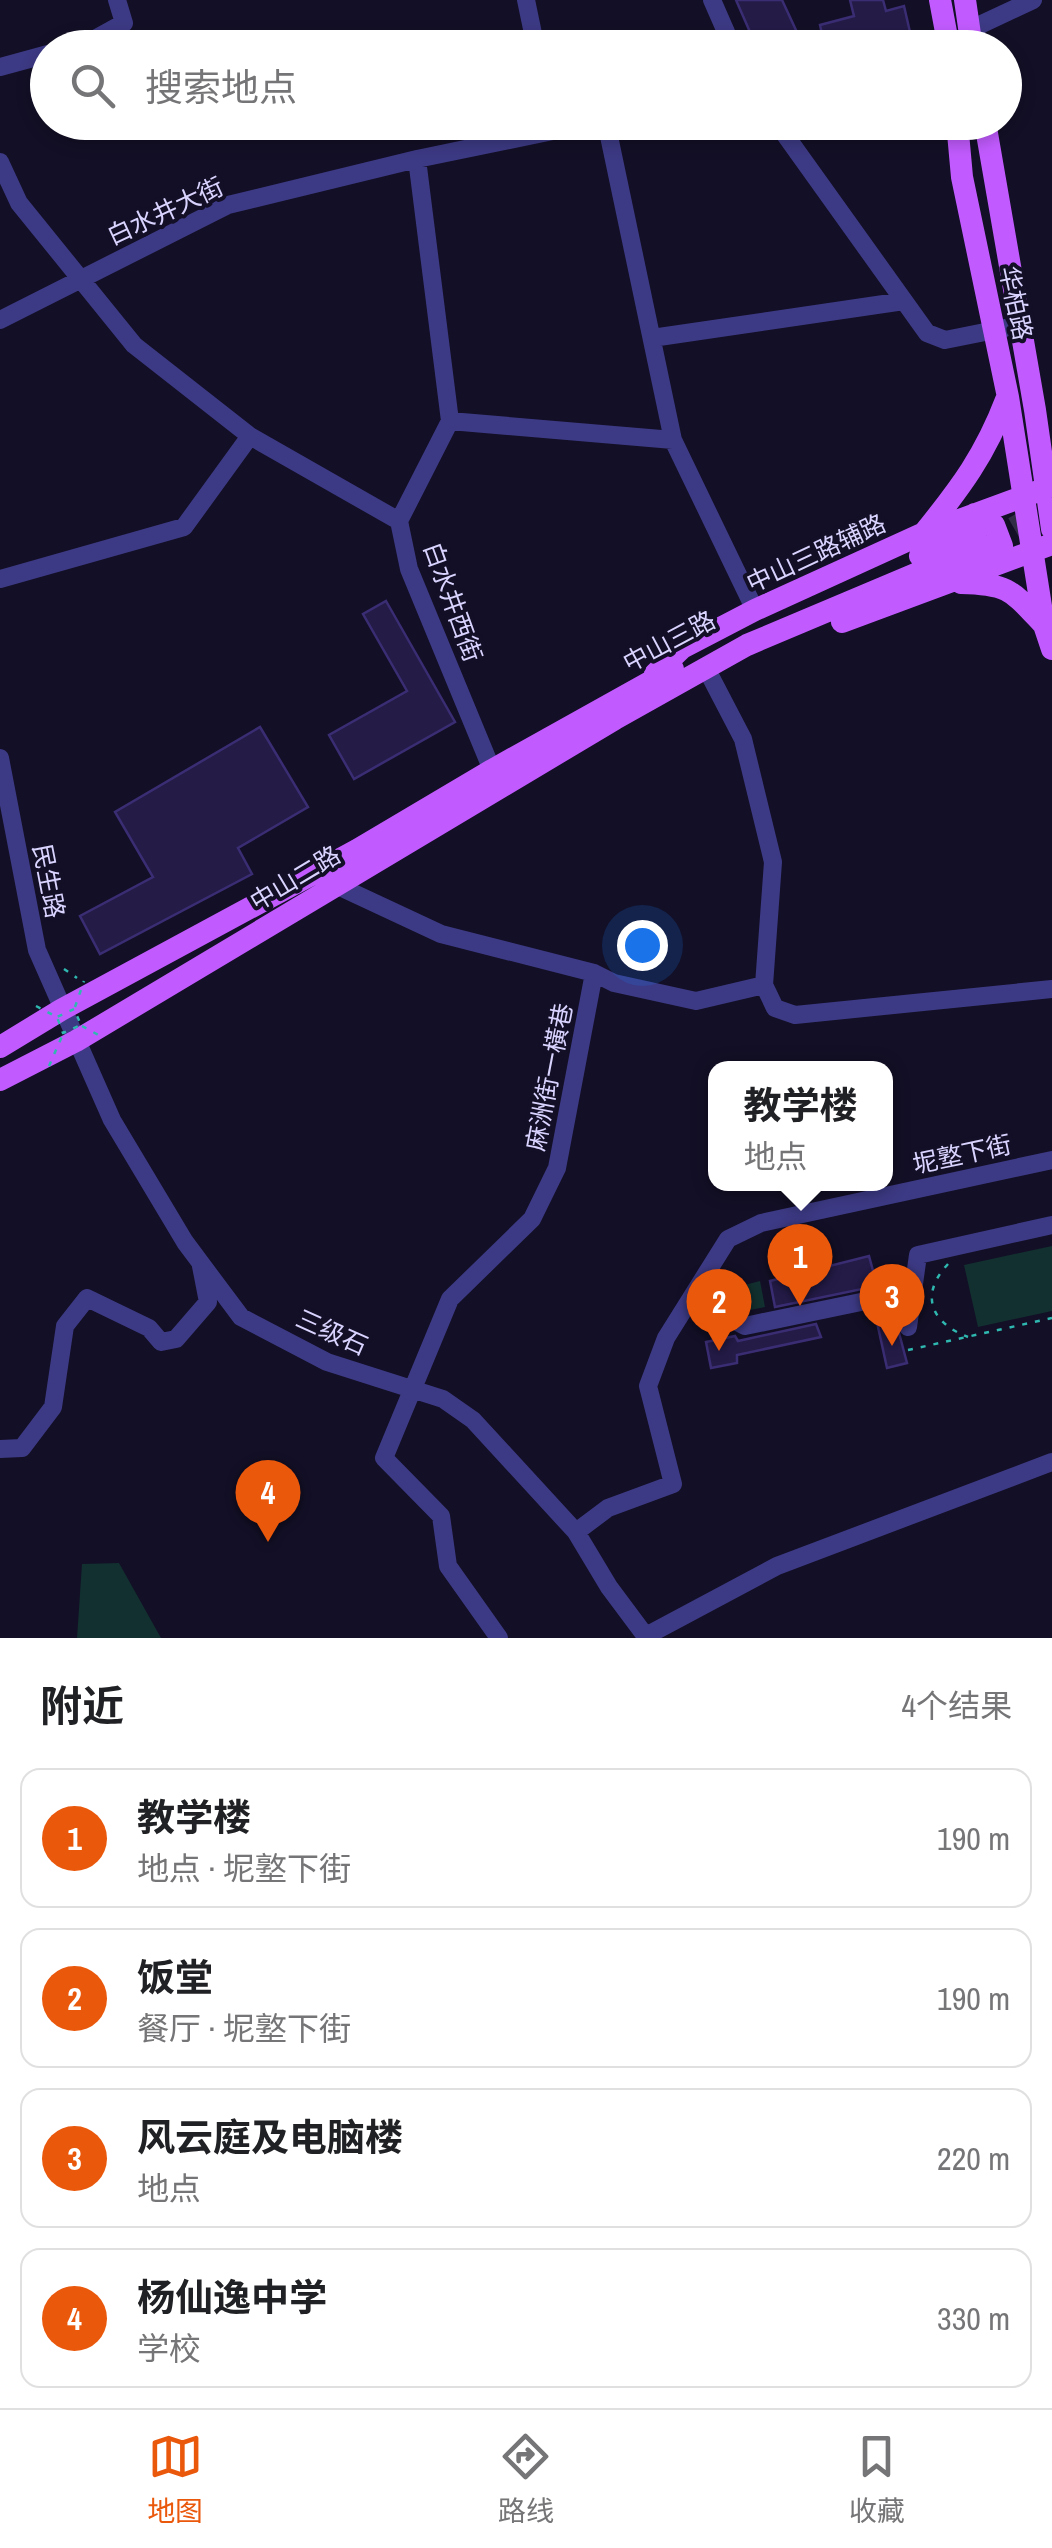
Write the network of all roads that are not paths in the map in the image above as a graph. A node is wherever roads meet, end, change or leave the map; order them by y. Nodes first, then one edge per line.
1 (117, 0) edge
2 (526, 0) edge
3 (712, 0) edge
4 (940, 0) edge
5 (965, 0) edge
6 (1032, 0) edge
7 (111, 30) edge
8 (532, 30) edge
9 (725, 30) edge
10 (954, 30) edge
11 (961, 30) edge
12 (979, 30) edge
13 (30, 59) edge
14 (0, 67) edge
15 (495, 140) edge
16 (610, 140) edge
17 (789, 140) edge
18 (958, 140) edge
19 (988, 140) edge
20 (417, 159) junction
21 (0, 162) edge
22 (80, 280) junction
23 (904, 301) junction
24 (0, 320) edge
25 (1020, 325) junction
26 (994, 331) junction
27 (652, 338) junction
28 (1008, 396) junction
29 (1035, 410) junction
30 (450, 421) junction
31 (250, 436) junction
32 (1052, 439) edge
33 (673, 440) junction
34 (1049, 487) edge
35 (1024, 496) junction
36 (399, 522) junction
37 (1052, 529) edge
38 (978, 530) junction
39 (924, 533) junction
40 (1043, 548) edge
41 (980, 570) junction
42 (0, 579) edge
43 (942, 583) junction
44 (756, 610) junction
45 (1044, 625) junction
46 (747, 645) junction
47 (1052, 649) edge
48 (706, 668) junction
49 (646, 683) junction
50 (612, 711) junction
51 (0, 758) edge
52 (492, 770) junction
53 (336, 885) junction
54 (594, 973) junction
55 (764, 985) junction
56 (1052, 988) edge
57 (69, 1022) junction
58 (0, 1047) edge
59 (0, 1080) edge
60 (1052, 1160) edge
61 (1052, 1225) edge
62 (201, 1263) junction
63 (913, 1292) junction
64 (692, 1298) junction
65 (908, 1327) dead end
66 (413, 1389) junction
67 (0, 1449) edge
68 (1052, 1462) edge
69 (576, 1532) junction
70 (646, 1637) edge
71 (499, 1638) edge

1 - 7 street
2 - 8 street
3 - 9 street
4 - 10 main road
5 - 11 main road
6 - 12 street
13 - 14 street
15 - 20 street, 白水井大街
16 - 27 street
17 - 23 street
18 - 26 main road, 华柏路
19 - 25 main road, 华柏路
20 - 22 street, 白水井大街
20 - 30 street
21 - 22 street
22 - 24 street, 白水井大街
22 - 31 street
23 - 26 street
23 - 27 street
25 - 26 street
25 - 29 main road, 华柏路
26 - 28 main road, 华柏路
27 - 33 street
28 - 35 main road, 华柏路
28 - 39 main road
29 - 32 main road
29 - 34 main road, 华柏路
30 - 33 street
30 - 36 street, 白水井西街
31 - 36 street
31 - 42 street
33 - 44 street
34 - 35 main road, 中山三路辅路
34 - 37 main road, 华柏路
35 - 38 main road, 中山三路辅路
35 - 40 main road, 华柏路
36 - 52 street, 白水井西街
38 - 39 main road, 中山三路辅路
38 - 41 main road
38 - 46 main road, 中山三路
38 - 49 main road, 中山三路
39 - 44 main road, 中山三路辅路
40 - 41 main road
40 - 45 main road, 华柏路
41 - 43 main road
43 - 45 main road
43 - 46 main road
44 - 49 main road, 中山三路辅路
45 - 47 main road, 华柏路
46 - 48 main road, 中山三路
48 - 50 main road, 中山三路
48 - 55 street
49 - 50 main road, 中山三路
50 - 52 main road, 中山二路
50 - 53 main road, 中山二路
51 - 57 street, 民生路
52 - 57 main road, 中山二路
53 - 54 street
53 - 57 main road, 中山二路
54 - 55 street
54 - 66 street, 麻洲街一橫巷
55 - 56 street
57 - 58 main road, 中山二路
57 - 59 main road, 中山二路
57 - 62 street, 三级石
60 - 64 street, 坭墪下街
61 - 63 street
62 - 66 street, 三级石
62 - 67 street
63 - 64 street
63 - 65 street
64 - 69 street, 坭墪下街
66 - 69 street, 三级石
66 - 71 street, 麻洲街一橫巷
68 - 70 street
69 - 70 street, 三级石

